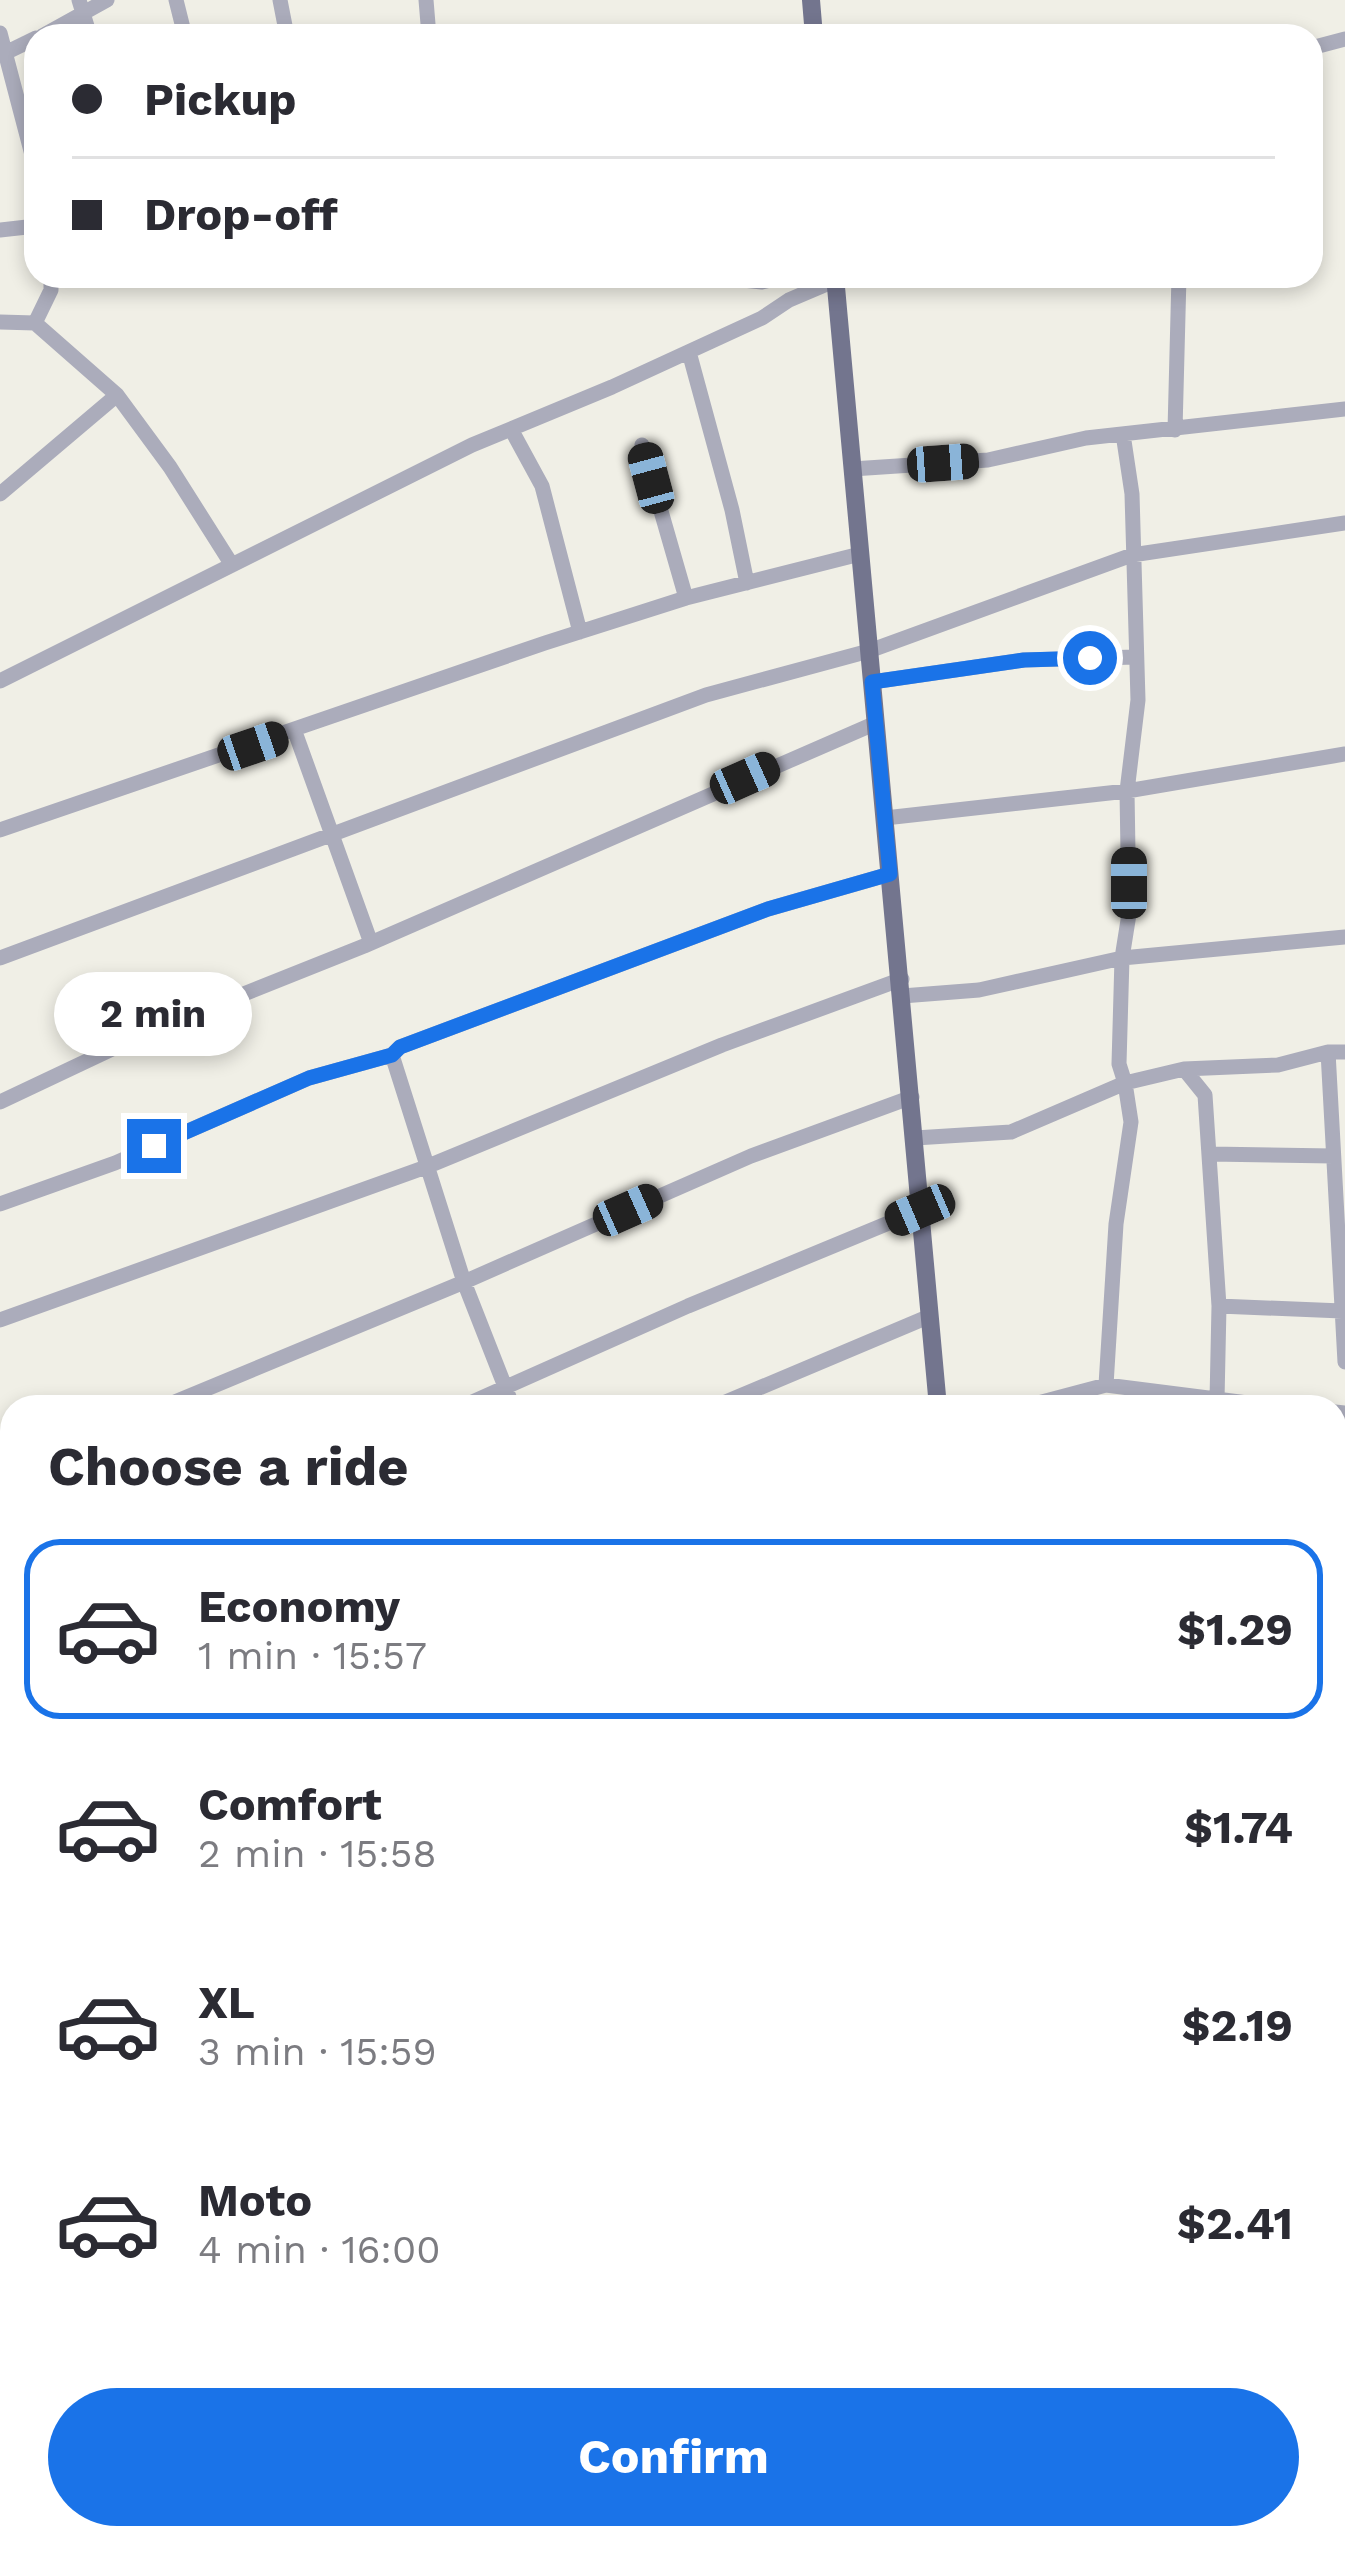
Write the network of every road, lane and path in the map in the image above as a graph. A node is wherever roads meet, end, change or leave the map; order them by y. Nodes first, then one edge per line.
1 (107, 0) edge
2 (81, 5) edge
3 (56, 24) edge
4 (0, 33) edge
5 (3, 54) edge
6 (24, 128) edge
7 (51, 288) edge
8 (815, 288) edge
9 (836, 288) edge
10 (1179, 288) edge
11 (0, 322) edge
12 (35, 323) junction
13 (689, 352) junction
14 (118, 395) junction
15 (1345, 409) edge
16 (511, 429) junction
17 (1175, 430) junction
18 (1123, 434) junction
19 (642, 445) dead end
20 (853, 470) junction
21 (0, 494) edge
22 (1345, 523) edge
23 (860, 554) junction
24 (1132, 555) junction
25 (232, 565) junction
26 (747, 583) junction
27 (686, 598) junction
28 (580, 632) junction
29 (869, 650) junction
30 (1136, 657) junction
31 (0, 681) edge
32 (872, 682) junction
33 (876, 723) junction
34 (295, 732) junction
35 (1345, 754) edge
36 (1127, 791) junction
37 (885, 818) junction
38 (0, 830) edge
39 (332, 832) junction
40 (890, 874) junction
41 (1345, 937) edge
42 (371, 943) junction
43 (0, 958) edge
44 (1122, 958) junction
45 (902, 987) junction
46 (1337, 1052) edge
47 (392, 1055) junction
48 (1184, 1069) junction
49 (1125, 1083) junction
50 (912, 1097) junction
51 (0, 1102) edge
52 (915, 1138) junction
53 (1210, 1154) junction
54 (1333, 1156) junction
55 (426, 1167) junction
56 (0, 1204) edge
57 (920, 1210) junction
58 (464, 1282) junction
59 (1219, 1306) junction
60 (1342, 1311) edge
61 (930, 1316) junction
62 (0, 1320) edge
63 (1345, 1362) edge
64 (1106, 1385) junction
65 (505, 1388) junction
66 (192, 1395) edge
67 (489, 1395) edge
68 (508, 1395) edge
69 (742, 1395) edge
70 (937, 1395) edge
71 (1068, 1395) edge
72 (1180, 1395) edge
73 (1217, 1395) edge

1 - 2 street
2 - 3 street
4 - 5 street
5 - 6 street
7 - 12 street
8 - 13 street
9 - 20 main road
10 - 17 street
11 - 12 street
12 - 14 street
13 - 16 street
13 - 26 street
14 - 21 street
14 - 25 street
15 - 17 street
16 - 25 street
16 - 28 street
17 - 18 street
18 - 20 street
18 - 24 street
19 - 27 street
20 - 23 main road
22 - 24 street
23 - 26 street
23 - 29 main road
24 - 29 street
24 - 30 street
25 - 31 street
26 - 27 street
27 - 28 street
28 - 34 street
29 - 32 main road
29 - 39 street
30 - 32 street
30 - 36 street
32 - 33 main road
33 - 37 main road
33 - 42 street
34 - 38 street
34 - 39 street
35 - 36 street
36 - 37 street
36 - 44 street
37 - 40 main road
39 - 42 street
39 - 43 street
40 - 45 main road
40 - 47 street
41 - 44 street
42 - 51 street
44 - 45 street
44 - 49 street
45 - 50 main road
45 - 55 street
46 - 48 street
46 - 54 street
47 - 55 street
47 - 56 street
48 - 49 street
48 - 53 street
49 - 52 street
49 - 64 street
50 - 52 main road
50 - 58 street
52 - 57 main road
53 - 54 street
53 - 59 street
54 - 60 street
55 - 58 street
55 - 62 street
57 - 61 main road
57 - 65 street
58 - 65 street
58 - 66 street
59 - 60 street
59 - 73 street
60 - 63 street
61 - 69 street
61 - 70 main road
64 - 71 street
64 - 72 street
65 - 67 street
65 - 68 street

